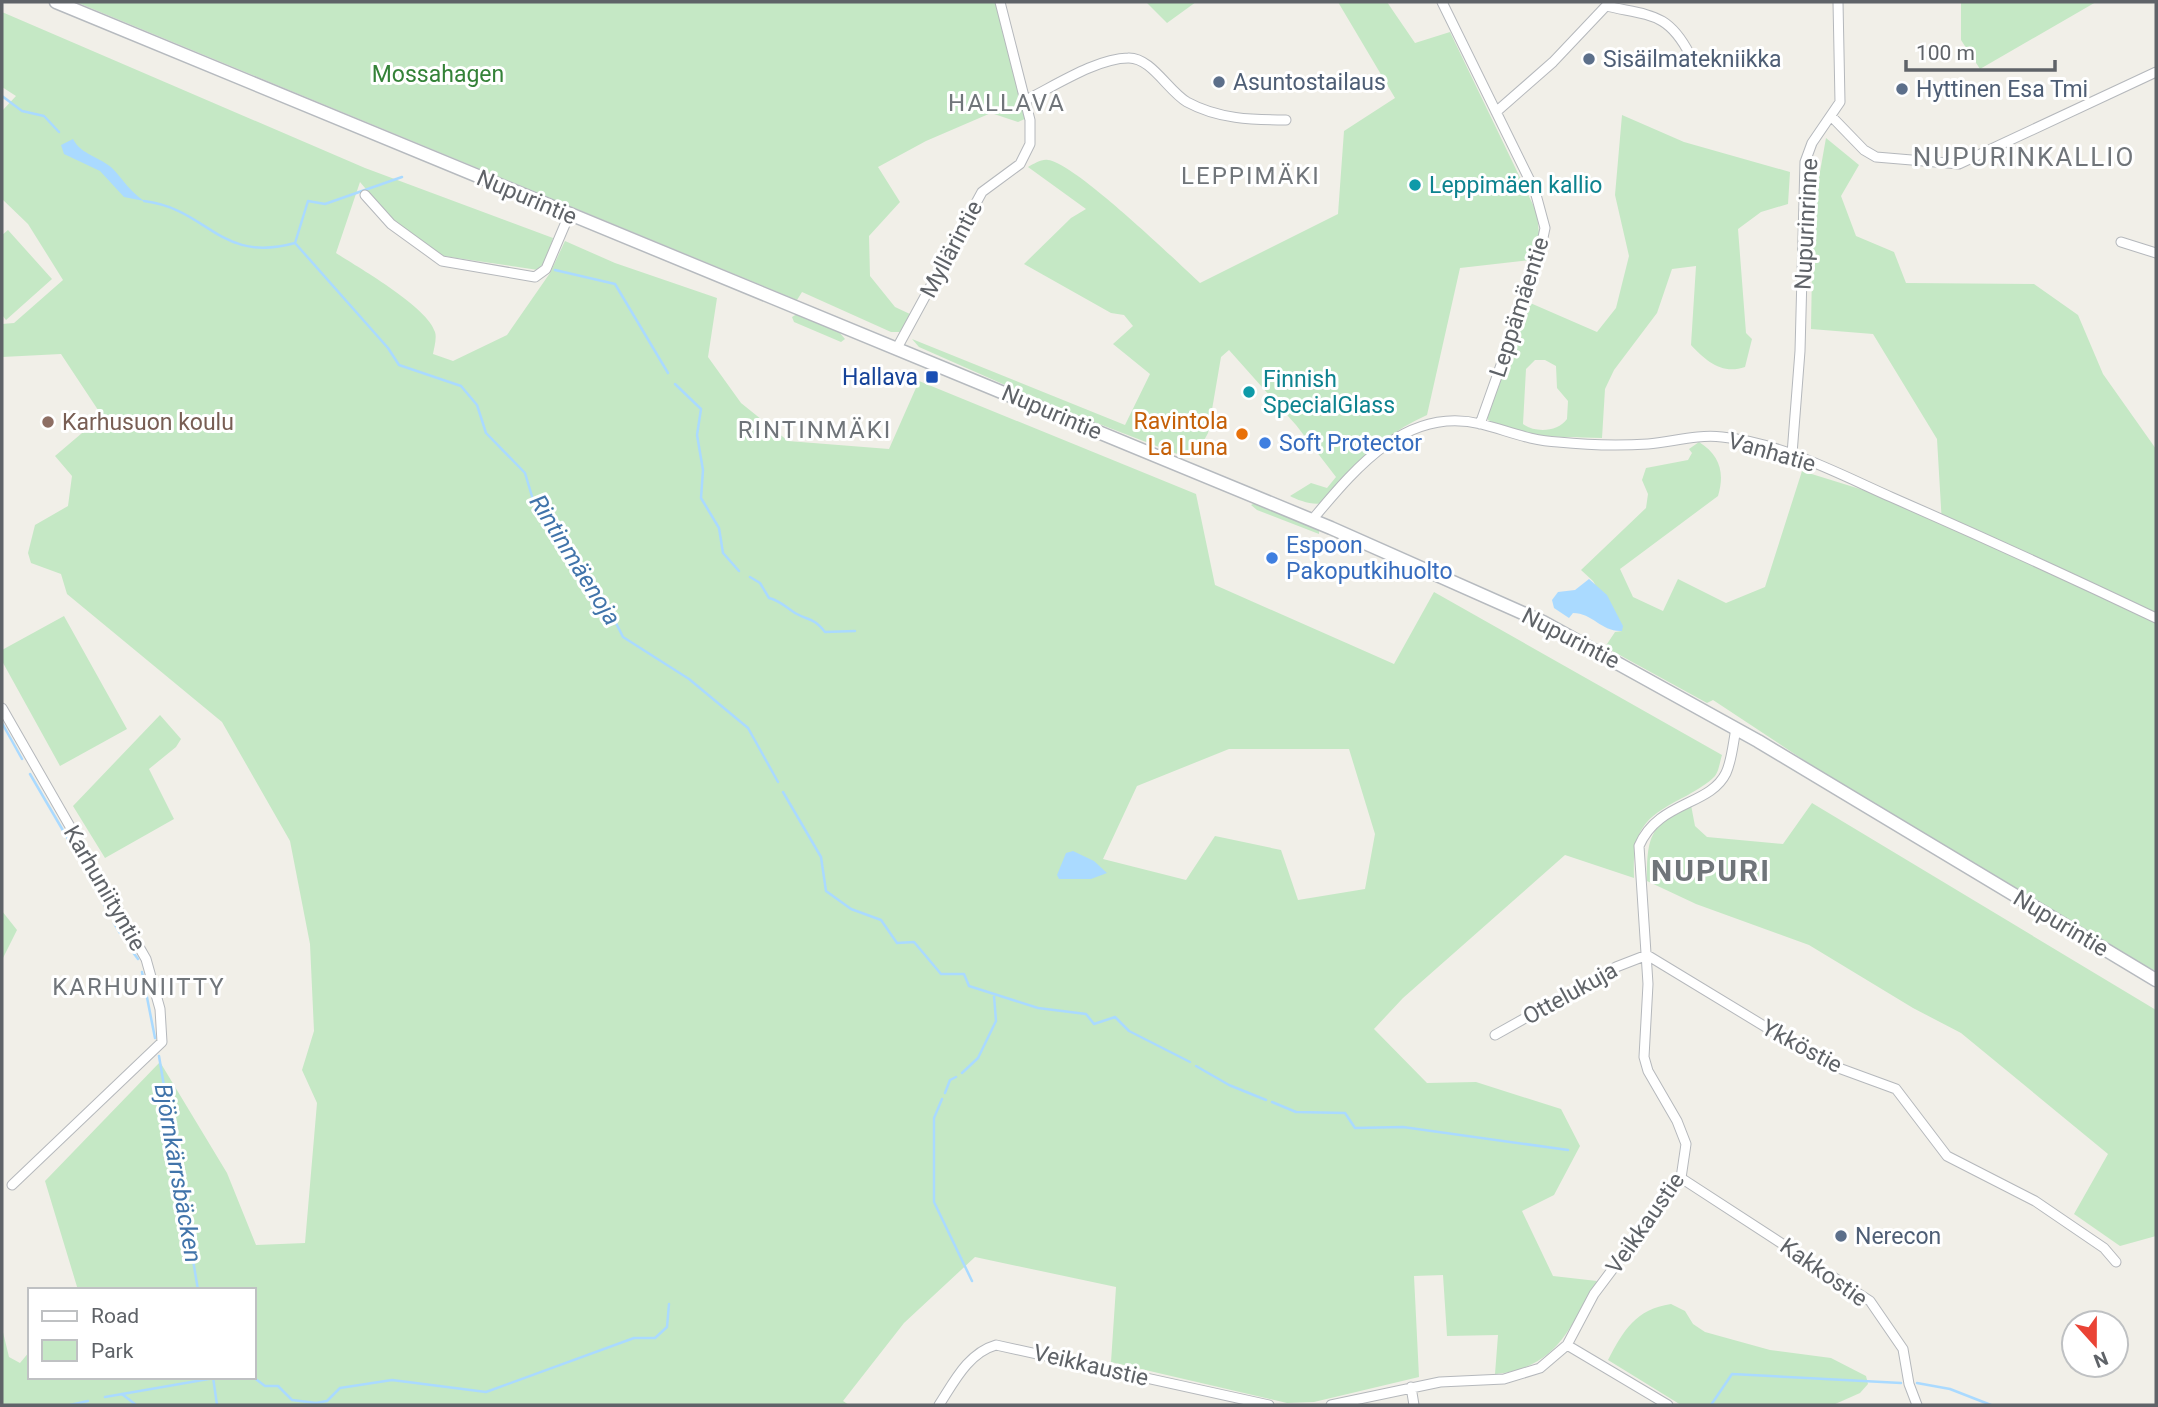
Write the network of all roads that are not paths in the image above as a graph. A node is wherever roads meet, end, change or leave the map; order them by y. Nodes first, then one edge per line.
1 (56, 2) edge
2 (1000, 2) edge
3 (1442, 2) edge
4 (1838, 2) edge
5 (1607, 4) edge
6 (1690, 55) dead end
7 (2156, 72) edge
8 (1024, 101) junction
9 (1496, 112) junction
10 (1832, 116) junction
11 (1286, 120) dead end
12 (365, 195) dead end
13 (569, 215) junction
14 (2121, 242) dead end
15 (2156, 253) edge
16 (897, 348) junction
17 (1480, 424) junction
18 (1792, 454) junction
19 (1312, 520) junction
20 (2156, 618) edge
21 (2, 708) edge
22 (1736, 729) junction
23 (1647, 956) junction
24 (2156, 980) edge
25 (1495, 1035) dead end
26 (1681, 1178) junction
27 (12, 1185) dead end
28 (2116, 1262) dead end
29 (1567, 1346) junction
30 (1411, 1387) junction
31 (939, 1405) edge
32 (1269, 1405) edge
33 (1331, 1405) edge
34 (1414, 1405) edge
35 (1668, 1405) edge
36 (1917, 1405) edge

1 - 13 main road, Nupurintie
2 - 8 street, Myllärintie
3 - 9 street, Leppämäentie
4 - 10 street, Nupurinrinne
5 - 6 street
5 - 9 street
7 - 10 street
8 - 11 street
8 - 16 street, Myllärintie
9 - 17 street, Leppämäentie
10 - 18 street, Nupurinrinne
12 - 13 street
13 - 16 main road, Nupurintie
14 - 15 street
16 - 19 main road, Nupurintie
17 - 18 street, Vanhatie
17 - 19 street, Vanhatie
18 - 20 street, Vanhatie
19 - 22 main road, Nupurintie
21 - 27 street, Karhuniityntie
22 - 23 street, Veikkaustie
22 - 24 main road, Nupurintie
23 - 25 street, Ottelukuja
23 - 26 street, Veikkaustie
23 - 28 street, Ykköstie
26 - 29 street, Veikkaustie
26 - 36 street, Kakkostie
29 - 30 street, Veikkaustie
29 - 35 street
30 - 33 street, Veikkaustie
30 - 34 street
31 - 32 street, Veikkaustie

